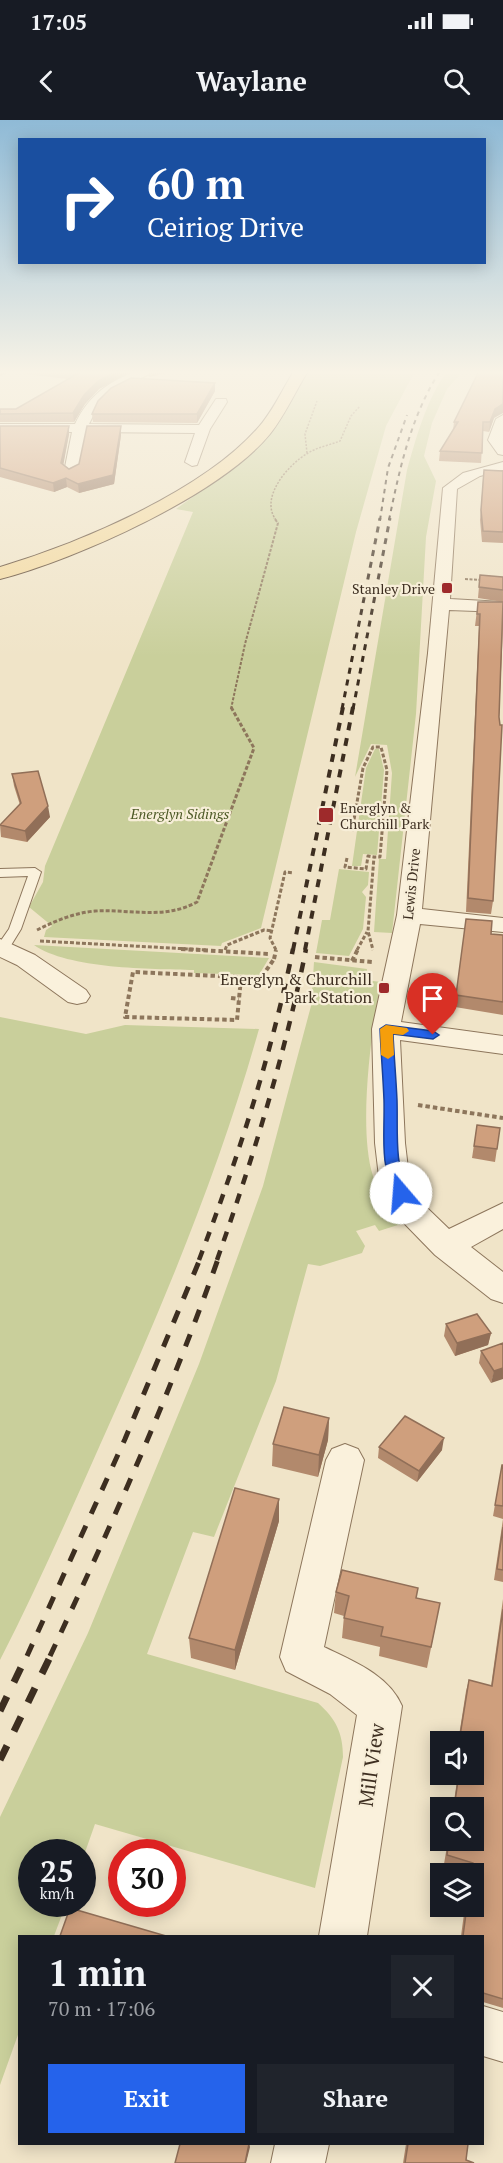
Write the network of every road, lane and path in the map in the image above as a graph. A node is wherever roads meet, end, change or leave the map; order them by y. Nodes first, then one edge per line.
1 (71, 466) edge
2 (227, 466) edge
3 (295, 466) edge
4 (502, 466) edge
5 (71, 472) edge
6 (0, 573) edge
7 (444, 578) junction
8 (491, 580) edge
9 (441, 604) junction
10 (503, 607) edge
11 (352, 831) dead end
12 (374, 857) junction
13 (347, 858) dead end
14 (0, 873) edge
15 (293, 873) dead end
16 (409, 915) junction
17 (503, 925) edge
18 (272, 931) junction
19 (368, 931) junction
20 (6, 947) edge
21 (225, 951) junction
22 (270, 954) dead end
23 (315, 957) dead end
24 (352, 961) junction
25 (241, 978) junction
26 (77, 996) dead end
27 (231, 998) dead end
28 (239, 999) junction
29 (386, 1029) junction
30 (503, 1045) edge
31 (390, 1101) junction
32 (503, 1118) edge
33 (503, 1215) edge
34 (446, 1246) junction
35 (503, 1290) edge
36 (345, 1460) dead end
37 (343, 1935) edge
38 (484, 2031) edge
39 (503, 2037) edge
40 (302, 2145) edge
41 (298, 2163) edge

1 - 5 street
2 - 6 main road
3 - 20 path
4 - 7 street, Lewis Drive
7 - 8 path
7 - 9 street, Lewis Drive
9 - 10 street
9 - 16 street, Lewis Drive
11 - 12 path
12 - 13 path
12 - 19 path
14 - 20 lane
15 - 18 path
16 - 17 street
16 - 29 street, Lewis Drive
18 - 21 path
18 - 25 path, bridge
19 - 24 path
19 - 24 path
20 - 21 path
20 - 26 street
21 - 22 path
23 - 24 path
25 - 28 path
25 - 28 path
27 - 28 path
29 - 30 street
29 - 31 street, Lewis Drive
31 - 32 path
31 - 34 street, Lewis Drive
33 - 34 street
34 - 35 street, Lewis Drive
36 - 37 street, Mill View
38 - 39 street
40 - 41 street

